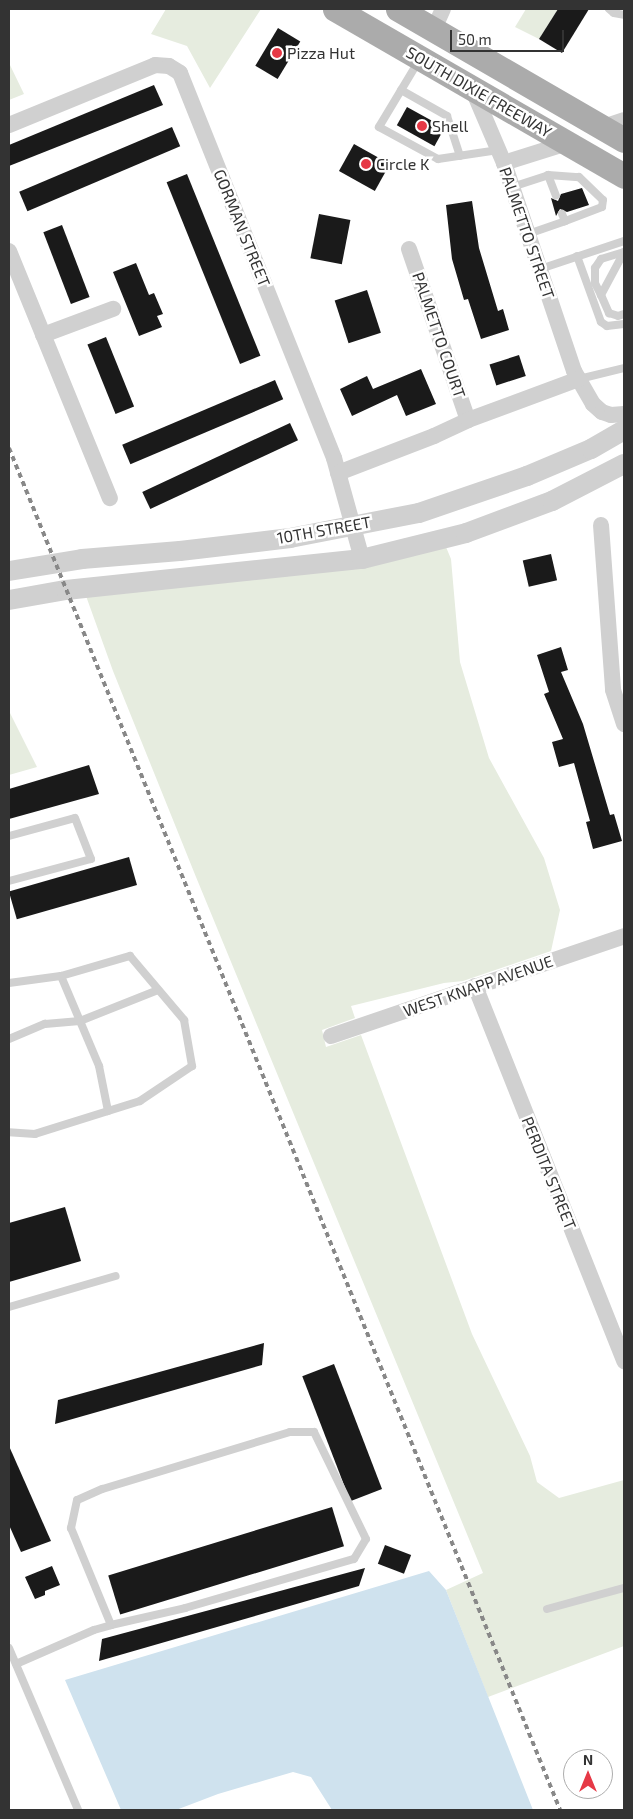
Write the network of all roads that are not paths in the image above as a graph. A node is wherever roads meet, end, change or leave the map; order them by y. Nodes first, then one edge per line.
1 (335, 9) edge
2 (398, 9) edge
3 (609, 9) edge
4 (624, 16) edge
5 (438, 19) edge
6 (364, 26) junction
7 (480, 56) junction
8 (420, 58) junction
9 (472, 88) junction
10 (401, 90) junction
11 (614, 124) edge
12 (9, 125) edge
13 (624, 140) edge
14 (567, 143) junction
15 (460, 156) junction
16 (501, 157) junction
17 (548, 175) junction
18 (624, 176) edge
19 (512, 188) junction
20 (556, 196) dead end
21 (528, 234) junction
22 (624, 241) edge
23 (409, 249) dead end
24 (9, 251) edge
25 (624, 252) edge
26 (577, 256) junction
27 (540, 269) junction
28 (601, 295) junction
29 (113, 309) dead end
30 (624, 314) edge
31 (624, 324) edge
32 (43, 335) junction
33 (624, 368) edge
34 (579, 379) junction
35 (624, 414) edge
36 (468, 420) junction
37 (624, 430) edge
38 (624, 464) edge
39 (338, 473) junction
40 (110, 498) dead end
41 (601, 525) dead end
42 (353, 526) junction
43 (127, 556) junction
44 (362, 559) junction
45 (9, 571) edge
46 (130, 583) junction
47 (9, 600) edge
48 (624, 724) edge
49 (9, 836) edge
50 (9, 881) edge
51 (624, 936) edge
52 (61, 976) junction
53 (9, 983) edge
54 (475, 986) junction
55 (158, 990) junction
56 (80, 1021) junction
57 (331, 1036) dead end
58 (9, 1039) edge
59 (108, 1111) junction
60 (9, 1132) edge
61 (116, 1276) dead end
62 (9, 1307) edge
63 (624, 1361) edge
64 (624, 1588) edge
65 (547, 1609) dead end
66 (111, 1626) junction
67 (9, 1648) edge
68 (16, 1664) junction
69 (78, 1810) edge

1 - 6 main road, SOUTH DIXIE FREEWAY
2 - 5 main road, SOUTH DIXIE FREEWAY
3 - 4 lane
5 - 6 main road
5 - 7 main road, SOUTH DIXIE FREEWAY
6 - 8 main road, SOUTH DIXIE FREEWAY
7 - 8 main road
7 - 11 main road, SOUTH DIXIE FREEWAY
8 - 9 main road, SOUTH DIXIE FREEWAY
8 - 10 lane
9 - 14 main road, SOUTH DIXIE FREEWAY
9 - 16 street, PALMETTO STREET
10 - 15 lane
10 - 15 lane
11 - 13 main road, SOUTH DIXIE FREEWAY
12 - 39 street, GORMAN STREET
14 - 16 street
14 - 18 main road, SOUTH DIXIE FREEWAY
15 - 16 lane
16 - 19 street, PALMETTO STREET
17 - 19 lane
17 - 20 lane
17 - 21 lane
19 - 21 street, PALMETTO STREET
21 - 27 street, PALMETTO STREET
22 - 26 lane
23 - 36 street, PALMETTO COURT
24 - 32 street
25 - 28 lane
25 - 28 lane
26 - 27 lane
26 - 31 lane
27 - 34 street, PALMETTO STREET
28 - 30 lane
29 - 32 street
32 - 40 street
33 - 34 lane
34 - 35 street, PALMETTO STREET
34 - 36 street
36 - 39 street
37 - 42 street, 10TH STREET
38 - 44 street, 10TH STREET
39 - 42 street, GORMAN STREET
41 - 48 street
42 - 43 street, 10TH STREET
42 - 44 street, GORMAN STREET
43 - 45 street, 10TH STREET
43 - 46 street
44 - 46 street, 10TH STREET
46 - 47 street, 10TH STREET
49 - 50 lane
51 - 54 street, WEST KNAPP AVENUE
52 - 53 lane
52 - 55 lane
52 - 56 lane
54 - 57 street, WEST KNAPP AVENUE
54 - 63 street, PERDITA STREET
55 - 56 lane
55 - 59 lane
56 - 58 lane
56 - 59 lane
59 - 60 lane
61 - 62 lane
64 - 65 lane
66 - 66 lane
66 - 68 lane
67 - 68 lane
68 - 69 lane

